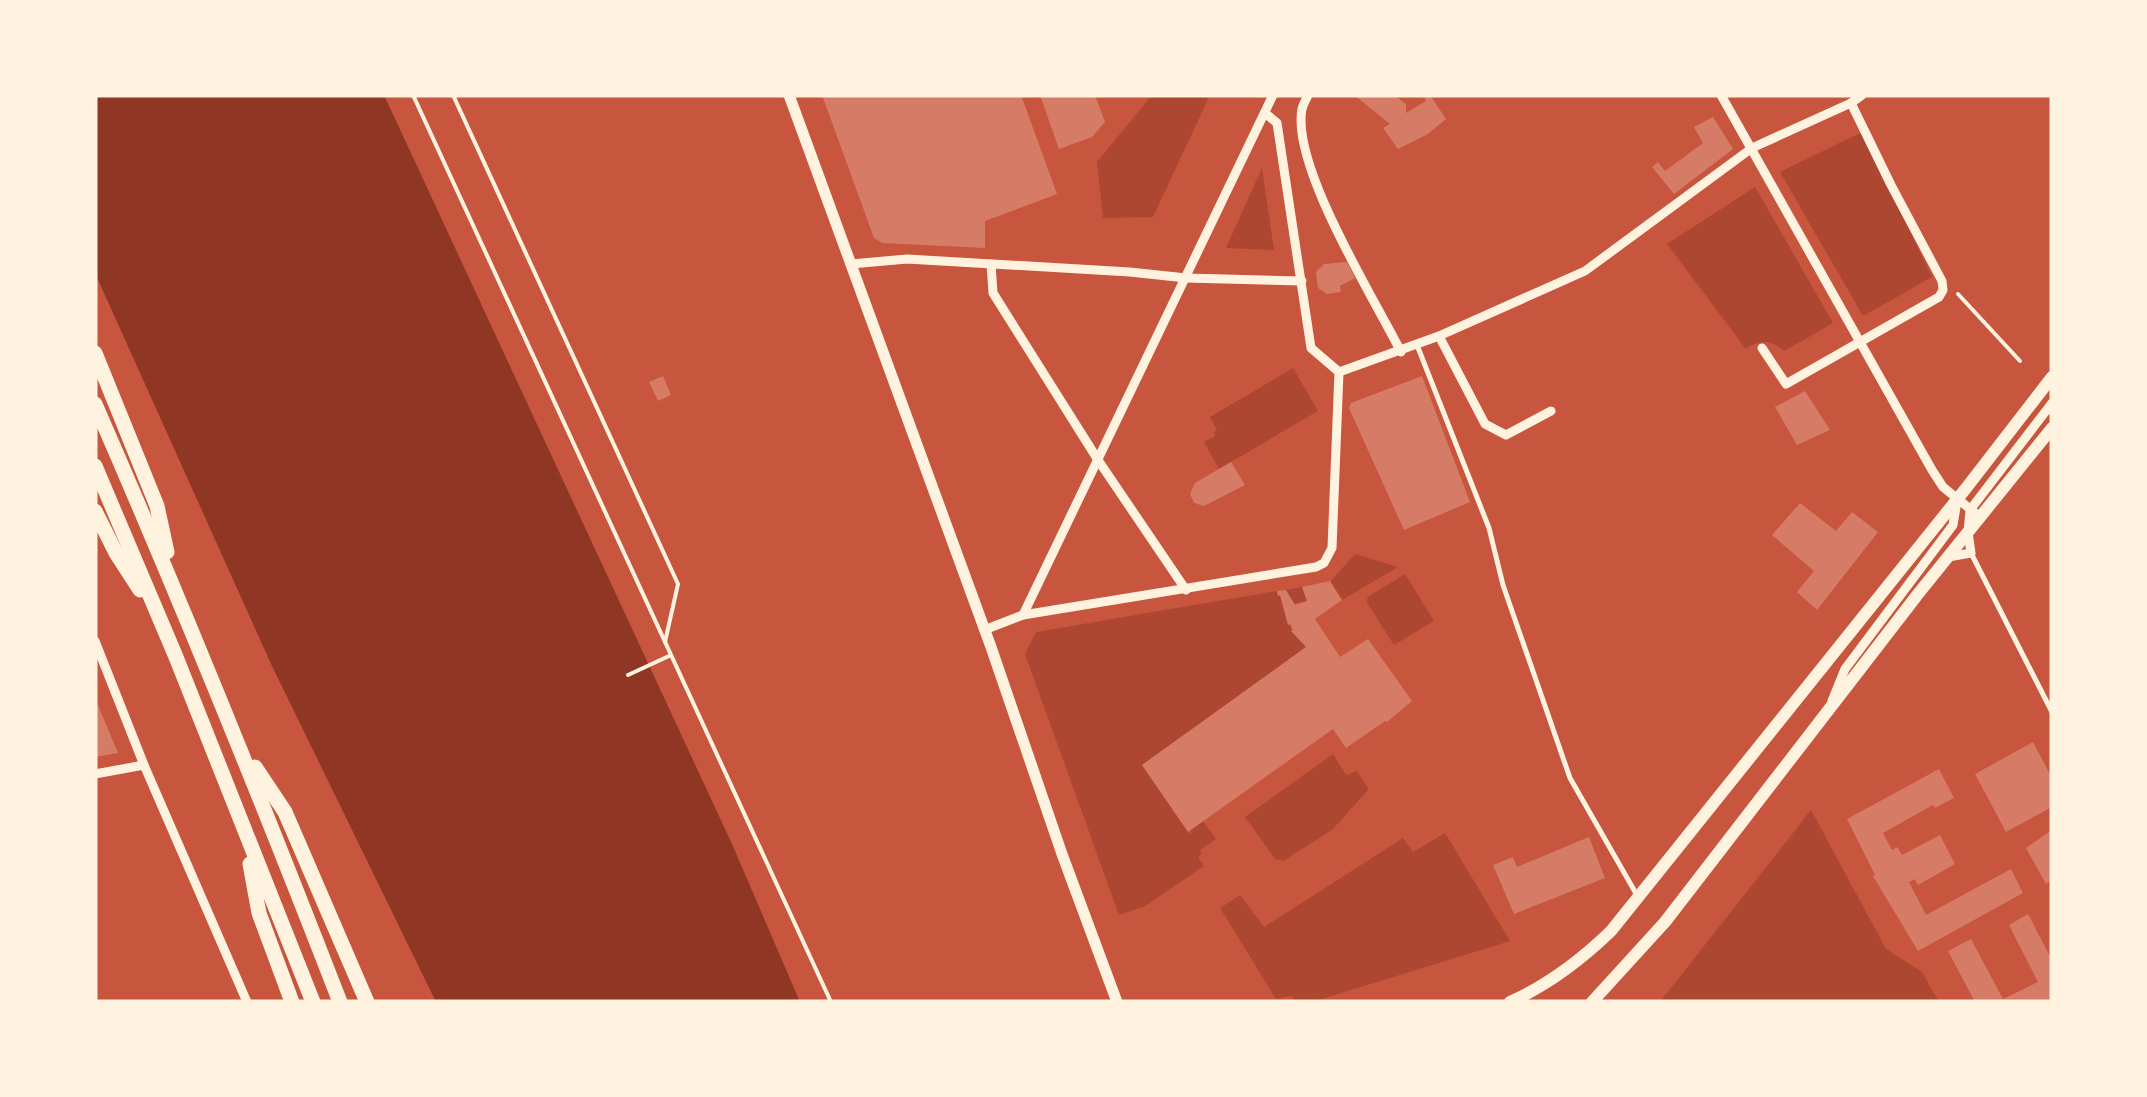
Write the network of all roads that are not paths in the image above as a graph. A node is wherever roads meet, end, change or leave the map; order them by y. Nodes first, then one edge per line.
1 (788, 95) edge
2 (1273, 95) edge
3 (1308, 95) edge
4 (1721, 95) edge
5 (1862, 95) edge
6 (1851, 103) junction
7 (1265, 113) junction
8 (1752, 148) junction
9 (852, 264) junction
10 (991, 264) junction
11 (1186, 278) junction
12 (1302, 282) junction
13 (1439, 336) junction
14 (1860, 340) junction
15 (1416, 345) junction
16 (1762, 348) dead end
17 (1400, 352) junction
18 (95, 353) edge
19 (1339, 372) junction
20 (2052, 377) edge
21 (95, 404) edge
22 (2052, 404) edge
23 (1551, 412) dead end
24 (2052, 428) edge
25 (1098, 460) junction
26 (95, 466) edge
27 (1957, 499) junction
28 (95, 511) edge
29 (1974, 511) junction
30 (1968, 532) junction
31 (1971, 553) junction
32 (1948, 556) junction
33 (176, 590) junction
34 (1186, 590) junction
35 (1023, 614) junction
36 (160, 620) junction
37 (984, 630) junction
38 (95, 641) edge
39 (1826, 712) junction
40 (2052, 712) edge
41 (239, 743) junction
42 (144, 765) junction
43 (95, 774) edge
44 (244, 830) junction
45 (1639, 898) junction
46 (247, 1002) edge
47 (292, 1002) edge
48 (313, 1002) edge
49 (340, 1002) edge
50 (367, 1002) edge
51 (1117, 1002) edge
52 (1510, 1002) edge
53 (1592, 1002) edge

1 - 9 street
2 - 7 street
3 - 17 street
4 - 8 street
5 - 6 street
6 - 8 street
6 - 14 street
7 - 11 street
7 - 12 street
8 - 13 street
8 - 14 street
9 - 10 street
9 - 37 street
10 - 11 street
10 - 25 street
11 - 12 street
11 - 25 street
12 - 19 street
13 - 15 street
13 - 23 street
14 - 16 street
14 - 27 street
15 - 17 street
15 - 45 lane
17 - 19 street
18 - 33 highway
19 - 34 street
20 - 27 main road
21 - 33 highway
22 - 29 street
24 - 29 main road
25 - 34 street
25 - 35 street
26 - 36 highway
27 - 29 street
27 - 39 street
27 - 45 main road
28 - 36 highway
29 - 30 main road
30 - 31 street
30 - 32 main road
31 - 32 street
31 - 40 lane
32 - 39 main road
33 - 41 highway
34 - 35 street
35 - 37 street
36 - 44 highway
37 - 51 street
38 - 42 street
39 - 53 main road
41 - 49 highway
41 - 50 highway
42 - 43 street
42 - 46 street
44 - 47 highway
44 - 48 highway
45 - 52 main road

